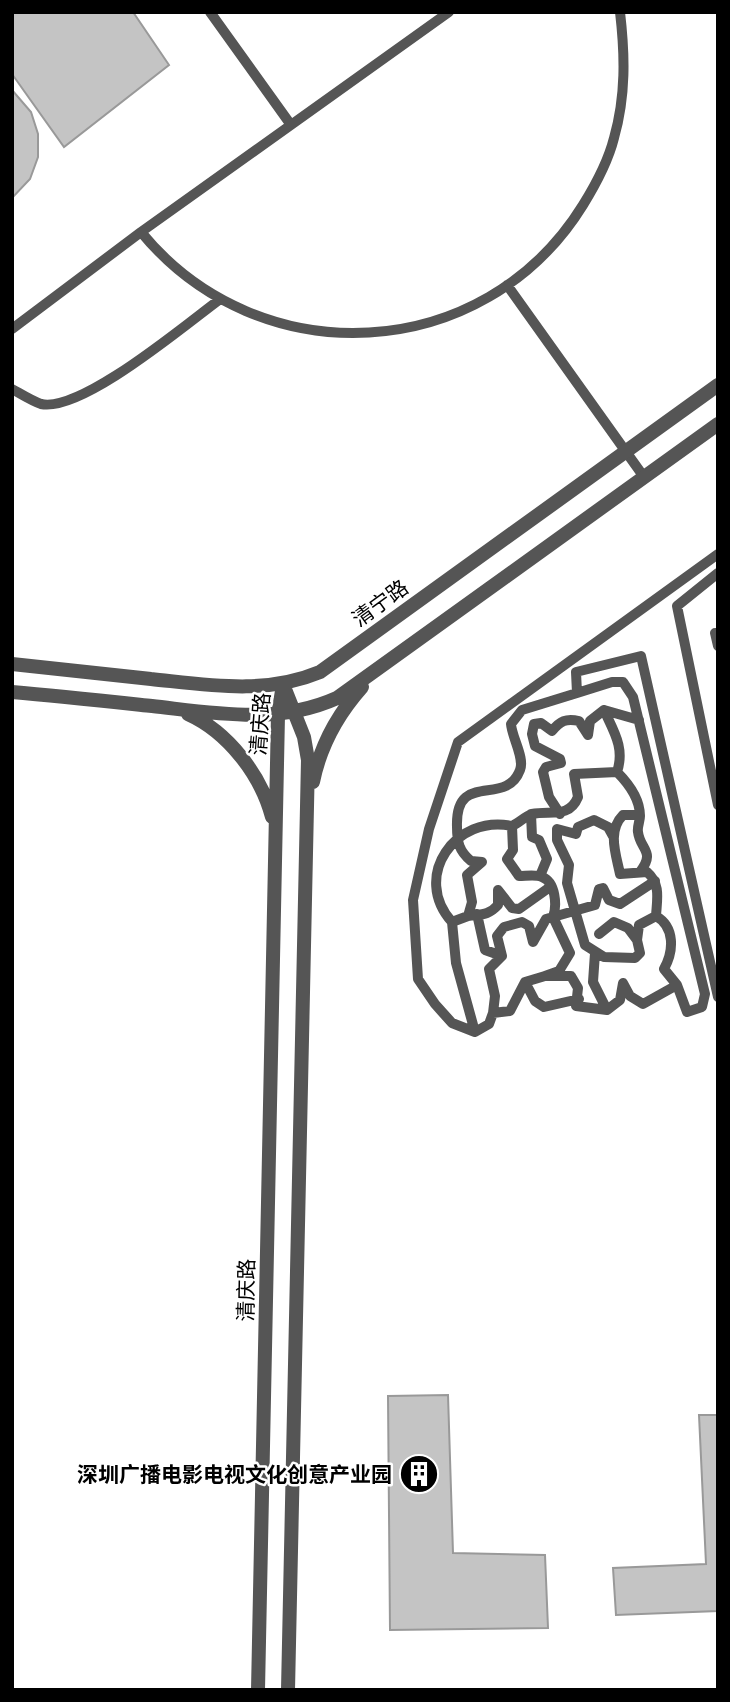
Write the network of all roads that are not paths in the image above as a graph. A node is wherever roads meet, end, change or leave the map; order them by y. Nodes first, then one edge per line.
1 (210, 12) edge
2 (449, 12) edge
3 (620, 12) edge
4 (290, 125) junction
5 (141, 232) junction
6 (507, 285) junction
7 (219, 300) junction
8 (12, 329) edge
9 (718, 385) edge
10 (12, 389) edge
11 (718, 424) edge
12 (626, 452) junction
13 (644, 477) junction
14 (718, 554) edge
15 (718, 573) edge
16 (718, 632) edge
17 (718, 646) edge
18 (12, 664) edge
19 (380, 667) junction
20 (283, 684) junction
21 (12, 692) edge
22 (577, 693) junction
23 (174, 708) junction
24 (604, 710) junction
25 (296, 712) junction
26 (278, 715) junction
27 (639, 720) junction
28 (617, 772) junction
29 (718, 805) edge
30 (307, 811) junction
31 (531, 814) junction
32 (560, 814) junction
33 (640, 815) junction
34 (512, 827) junction
35 (277, 835) junction
36 (613, 836) junction
37 (457, 840) junction
38 (640, 873) junction
39 (540, 876) junction
40 (655, 881) junction
41 (550, 887) junction
42 (576, 912) junction
43 (472, 915) junction
44 (656, 916) junction
45 (553, 917) junction
46 (452, 922) junction
47 (599, 934) dead end
48 (637, 940) junction
49 (595, 953) junction
50 (502, 956) junction
51 (545, 976) junction
52 (525, 982) junction
53 (677, 985) junction
54 (718, 997) edge
55 (579, 999) junction
56 (607, 1010) junction
57 (493, 1013) junction
58 (475, 1032) junction
59 (258, 1690) edge
60 (288, 1690) edge

1 - 4 lane
2 - 4 lane
3 - 6 lane
4 - 5 lane
5 - 7 lane
5 - 8 lane
6 - 7 lane
6 - 12 lane
7 - 10 lane
9 - 12 street, 清宁路
11 - 13 street
12 - 13 lane
12 - 20 street, 清宁路
13 - 19 street
14 - 58 lane
15 - 29 lane
16 - 17 lane
18 - 20 street, 清宁路
19 - 25 street
19 - 30 street
20 - 25 street, 清庆路
20 - 26 street, 清庆路
21 - 23 street
22 - 27 lane
22 - 37 lane
22 - 54 lane
23 - 26 street
23 - 35 street
24 - 27 lane
24 - 28 lane
24 - 32 lane
25 - 26 street
25 - 30 street, 清庆路
26 - 35 street, 清庆路
27 - 53 lane
28 - 32 lane
28 - 33 lane
30 - 60 street, 清庆路
31 - 32 lane
31 - 34 lane
31 - 39 lane
33 - 36 lane
33 - 38 lane
34 - 37 lane
34 - 39 lane
35 - 59 street, 清庆路
36 - 38 lane
36 - 42 lane
37 - 43 lane
37 - 46 lane
38 - 40 lane
39 - 41 lane
40 - 42 lane
40 - 44 lane
41 - 43 lane
41 - 45 lane
42 - 45 lane
42 - 49 lane
43 - 46 lane
43 - 50 lane
44 - 48 lane
44 - 53 lane
45 - 50 lane
45 - 51 lane
46 - 58 lane
47 - 48 lane
48 - 49 lane
49 - 56 lane
50 - 57 lane
51 - 52 lane
51 - 55 lane
52 - 55 lane
52 - 57 lane
53 - 56 lane
55 - 56 lane
57 - 58 lane

